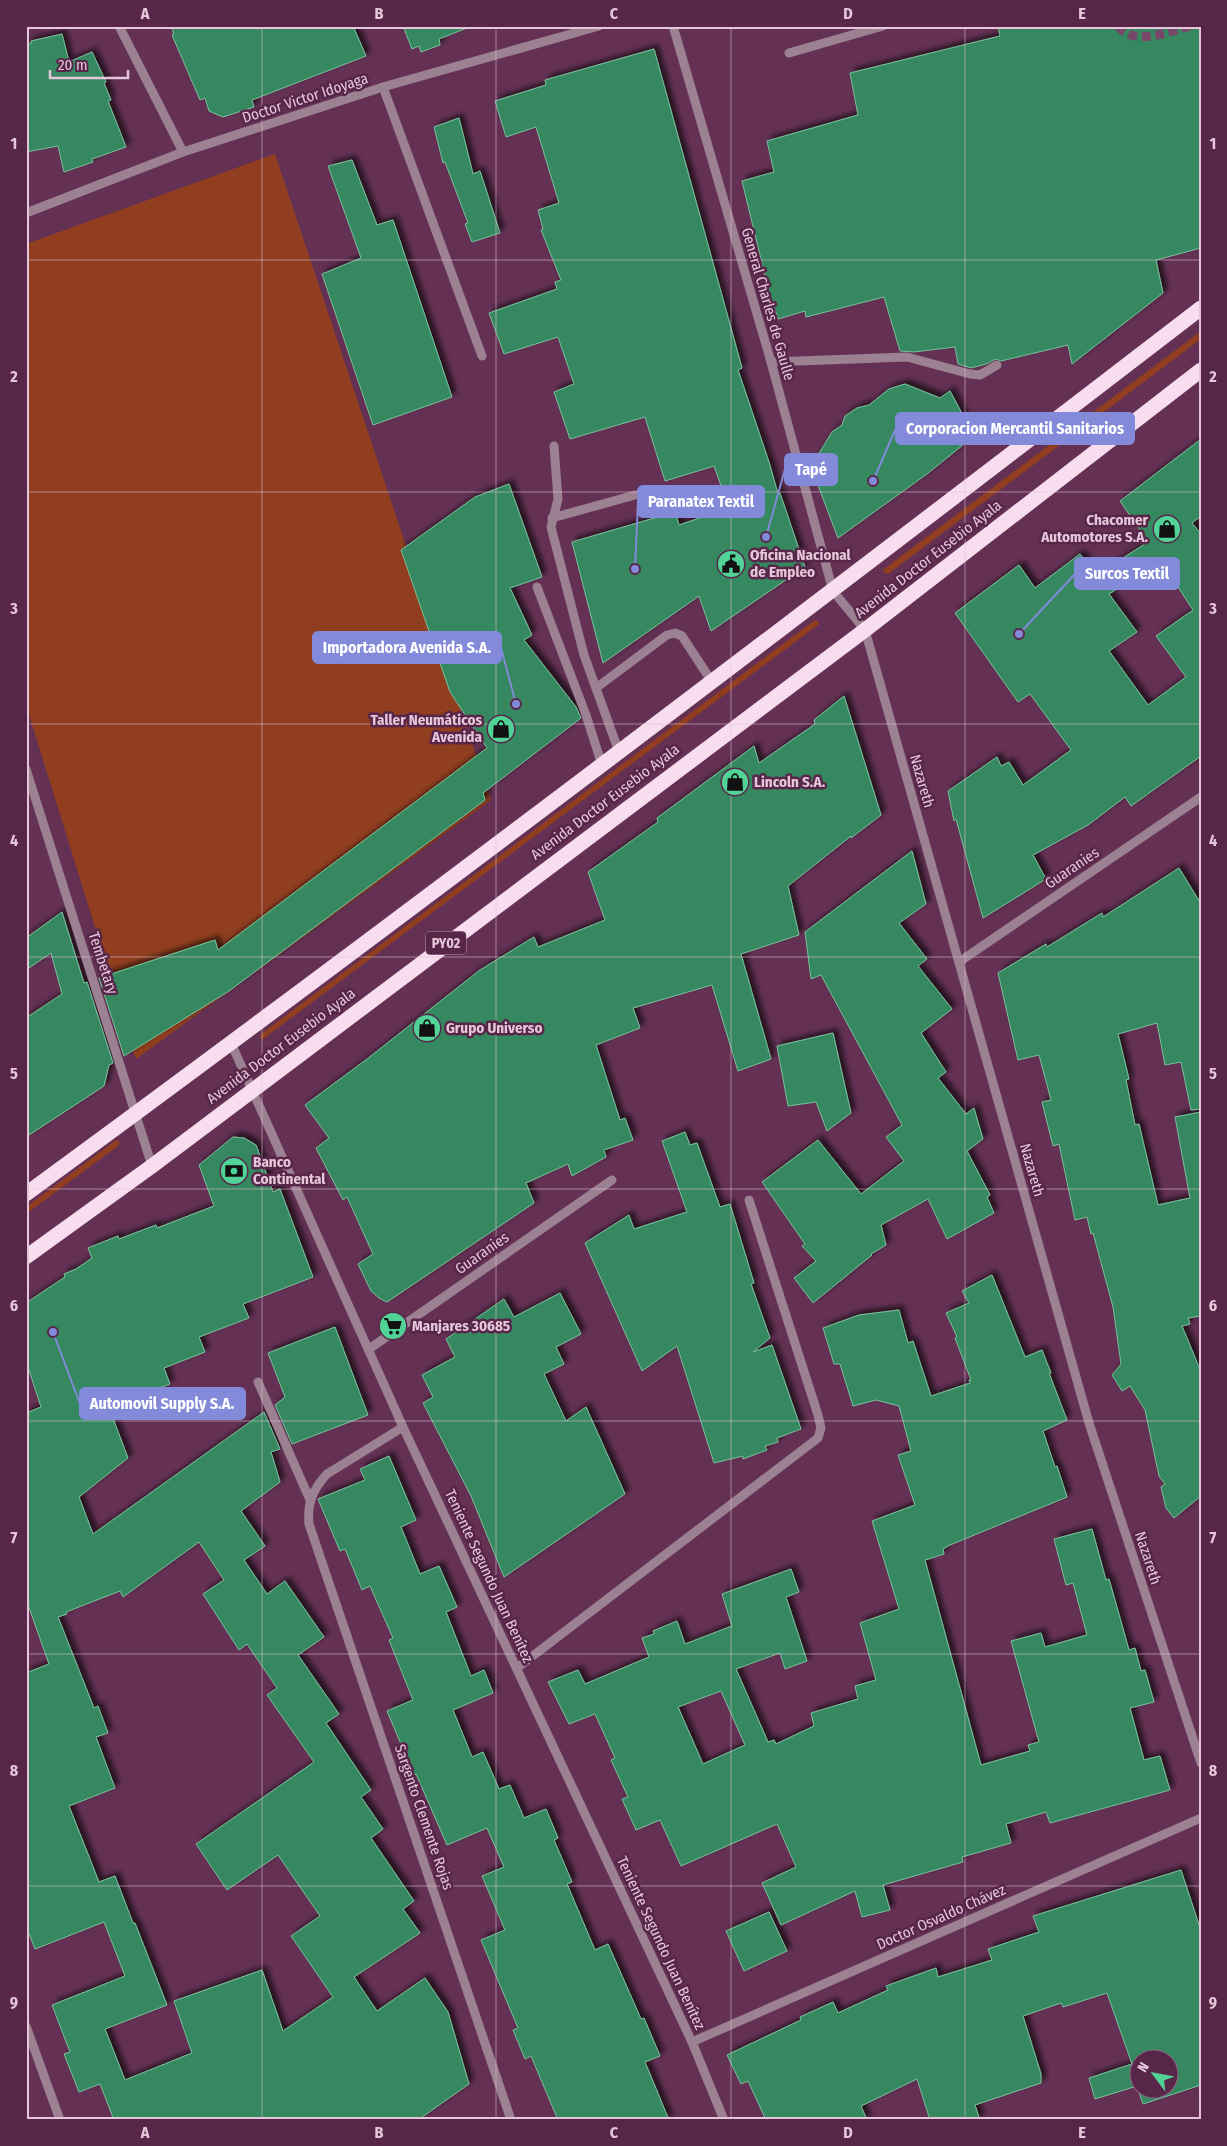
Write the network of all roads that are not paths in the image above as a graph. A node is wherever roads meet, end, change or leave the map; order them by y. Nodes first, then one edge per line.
1 (119, 26) edge
2 (599, 26) edge
3 (673, 26) edge
4 (883, 26) edge
5 (863, 29) edge
6 (789, 53) dead end
7 (384, 87) junction
8 (183, 152) junction
9 (26, 213) edge
10 (1201, 308) edge
11 (482, 356) dead end
12 (771, 362) junction
13 (997, 365) dead end
14 (1201, 370) edge
15 (554, 446) dead end
16 (635, 495) dead end
17 (552, 518) junction
18 (538, 587) dead end
19 (833, 591) junction
20 (865, 630) junction
21 (712, 682) junction
22 (596, 688) junction
23 (619, 752) junction
24 (602, 765) junction
25 (26, 769) edge
26 (1201, 797) edge
27 (959, 962) junction
28 (231, 1043) junction
29 (252, 1090) junction
30 (136, 1114) junction
31 (152, 1166) junction
32 (612, 1180) dead end
33 (26, 1194) edge
34 (749, 1200) dead end
35 (26, 1257) edge
36 (369, 1349) junction
37 (258, 1382) dead end
38 (403, 1427) junction
39 (310, 1500) junction
40 (516, 1668) junction
41 (1201, 1763) edge
42 (1201, 1818) edge
43 (26, 2026) edge
44 (692, 2042) junction
45 (60, 2120) edge
46 (512, 2120) edge
47 (724, 2120) edge

1 - 8 street
2 - 7 street, Doctor Victor Idoyaga
3 - 12 street, General Charles de Gaulle
4 - 5 street
5 - 6 street
7 - 8 street, Doctor Victor Idoyaga
7 - 11 street
8 - 9 street, Doctor Victor Idoyaga
10 - 19 highway
12 - 13 street
12 - 19 street, General Charles de Gaulle
14 - 20 highway, Avenida Doctor Eusebio Ayala / PY02
15 - 17 street
16 - 17 street
17 - 22 street
18 - 24 street
19 - 20 street, Nazareth
19 - 21 highway
20 - 27 street, Nazareth
20 - 29 highway, Avenida Doctor Eusebio Ayala / PY02
21 - 22 street
21 - 23 highway
22 - 23 street
23 - 24 highway
24 - 28 highway
25 - 30 street, Tembetary
26 - 27 street, Guaranies
27 - 41 street, Nazareth
28 - 29 street, Teniente Segundo Juan Benítez
28 - 30 highway
29 - 31 highway, Avenida Doctor Eusebio Ayala / PY02
29 - 36 street, Teniente Segundo Juan Benítez
30 - 31 street, Tembetary
30 - 33 highway
31 - 35 highway, Avenida Doctor Eusebio Ayala / PY02
32 - 36 street, Guaranies
34 - 40 street
36 - 38 street, Teniente Segundo Juan Benítez
37 - 39 street
38 - 39 street
38 - 40 street, Teniente Segundo Juan Benítez
39 - 46 street, Sargento Clemente Rojas
40 - 44 street, Teniente Segundo Juan Benítez
42 - 44 street, Doctor Osvaldo Chávez
43 - 45 street
44 - 47 street, Teniente Segundo Juan Benítez

